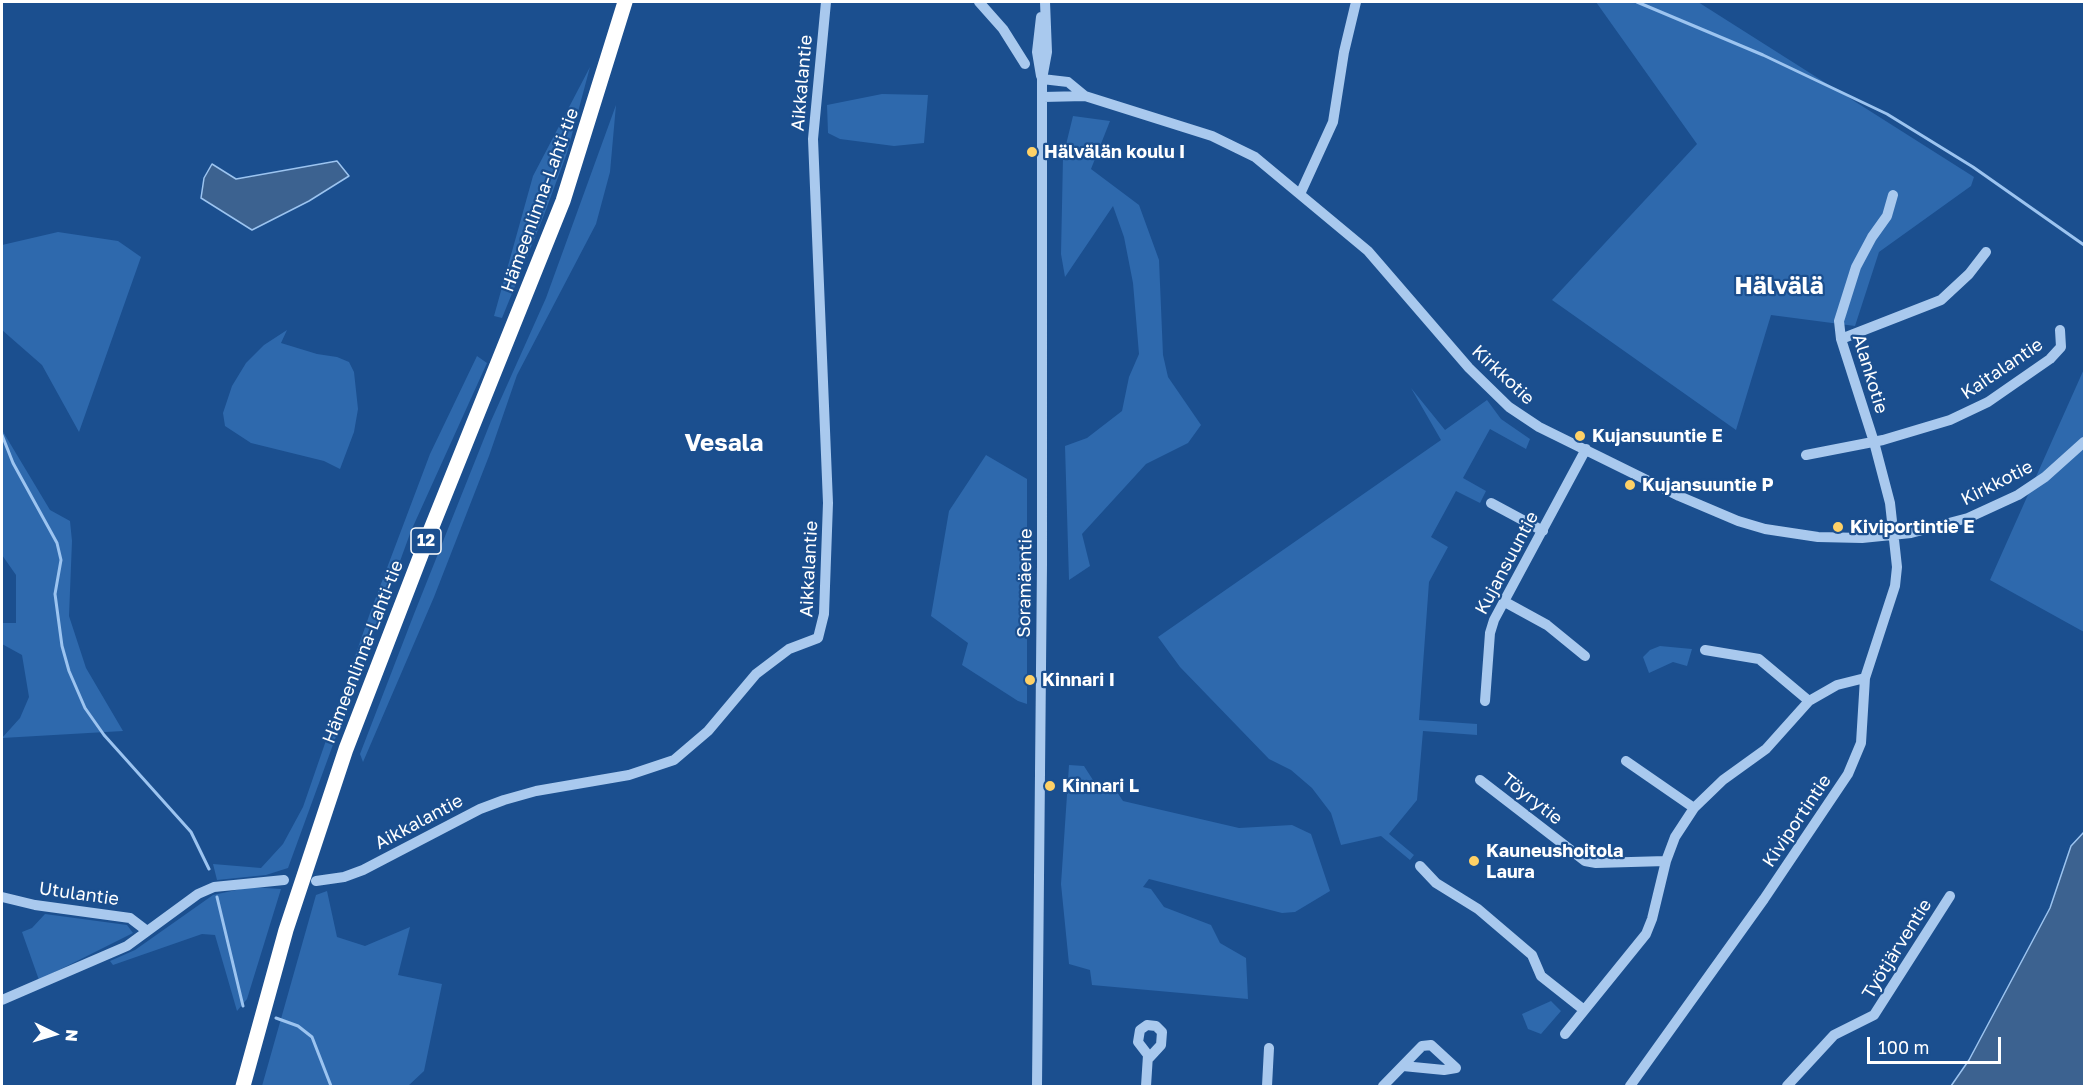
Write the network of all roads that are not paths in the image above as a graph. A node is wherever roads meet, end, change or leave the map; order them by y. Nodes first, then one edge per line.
1 (626, 2) edge
2 (826, 2) edge
3 (979, 2) edge
4 (1044, 2) edge
5 (1356, 2) edge
6 (1025, 64) dead end
7 (1042, 79) junction
8 (1085, 96) junction
9 (1042, 97) junction
10 (1301, 192) junction
11 (1893, 195) dead end
12 (1986, 252) dead end
13 (2060, 330) dead end
14 (1841, 339) junction
15 (1874, 442) junction
16 (2085, 442) edge
17 (1586, 449) junction
18 (1806, 455) dead end
19 (1491, 503) dead end
20 (1543, 531) junction
21 (1894, 536) junction
22 (1505, 602) junction
23 (1705, 650) dead end
24 (1585, 656) dead end
25 (1865, 678) junction
26 (1485, 701) dead end
27 (1809, 701) junction
28 (1626, 760) dead end
29 (1480, 780) dead end
30 (1694, 808) junction
31 (1666, 861) junction
32 (1420, 866) dead end
33 (284, 880) dead end
34 (316, 881) dead end
35 (1950, 896) dead end
36 (2, 897) edge
37 (147, 931) junction
38 (2, 999) edge
39 (1584, 1010) junction
40 (1565, 1034) dead end
41 (1269, 1048) dead end
42 (1149, 1058) dead end
43 (1403, 1066) dead end
44 (243, 1086) edge
45 (1037, 1086) edge
46 (1146, 1086) edge
47 (1267, 1086) edge
48 (1383, 1086) edge
49 (1630, 1086) edge
50 (1787, 1086) edge

1 - 44 highway, Hämeenlinna-Lahti-tie / 12
2 - 34 street, Aikkalantie
3 - 6 street
4 - 7 street, Soramäentie
5 - 10 street
7 - 8 street, Kirkkotie
7 - 9 street, Soramäentie
8 - 9 street, Kirkkotie
8 - 10 street, Kirkkotie
9 - 45 street, Soramäentie
10 - 17 street, Kirkkotie
11 - 14 street, Alankotie
12 - 14 street
13 - 15 street, Kaitalantie
14 - 15 street, Alankotie
15 - 18 street, Kaitalantie
15 - 21 street, Alankotie
16 - 21 street, Kirkkotie
17 - 20 street, Kujansuuntie
17 - 21 street, Kirkkotie
19 - 20 street
20 - 22 street, Kujansuuntie
21 - 25 street, Kiviportintie
22 - 24 street
22 - 26 street, Kujansuuntie
23 - 27 street
25 - 27 street
25 - 49 street, Kiviportintie
27 - 30 street
28 - 30 street
29 - 31 street, Töyrytie
30 - 31 street
31 - 39 street
32 - 39 street
33 - 37 street
35 - 50 street, Työtjärventie
36 - 37 street, Utulantie
37 - 38 street
39 - 40 street
41 - 47 street
42 - 46 street
43 - 48 street

